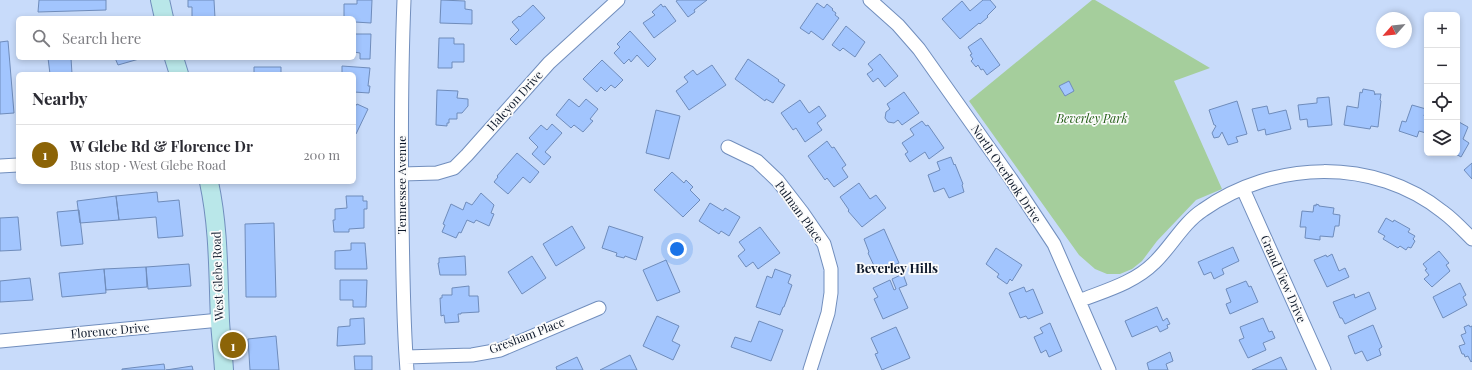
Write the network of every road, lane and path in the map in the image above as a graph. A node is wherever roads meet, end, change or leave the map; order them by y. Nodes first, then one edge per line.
1 (160, 0) edge
2 (404, 0) edge
3 (618, 0) edge
4 (870, 0) edge
5 (164, 16) edge
6 (175, 60) edge
7 (178, 72) edge
8 (728, 147) dead end
9 (16, 165) edge
10 (0, 166) edge
11 (402, 174) junction
12 (209, 184) edge
13 (1243, 189) junction
14 (1472, 240) edge
15 (1079, 301) junction
16 (599, 308) dead end
17 (220, 320) junction
18 (0, 341) edge
19 (406, 357) junction
20 (224, 370) edge
21 (407, 370) edge
22 (810, 370) edge
23 (1109, 370) edge
24 (1324, 370) edge

1 - 5 main road
2 - 11 street, Tennessee Avenue
3 - 11 street, Halcyon Drive
4 - 15 street, North Overlook Drive
6 - 7 main road
8 - 22 street, Pulman Place
9 - 10 street
11 - 19 street, Tennessee Avenue
12 - 17 main road, West Glebe Road
13 - 14 street
13 - 15 street
13 - 24 street, Grand View Drive
15 - 23 street, North Overlook Drive
16 - 19 street, Gresham Place
17 - 18 street, Florence Drive
17 - 20 main road, West Glebe Road
19 - 21 street, Tennessee Avenue

